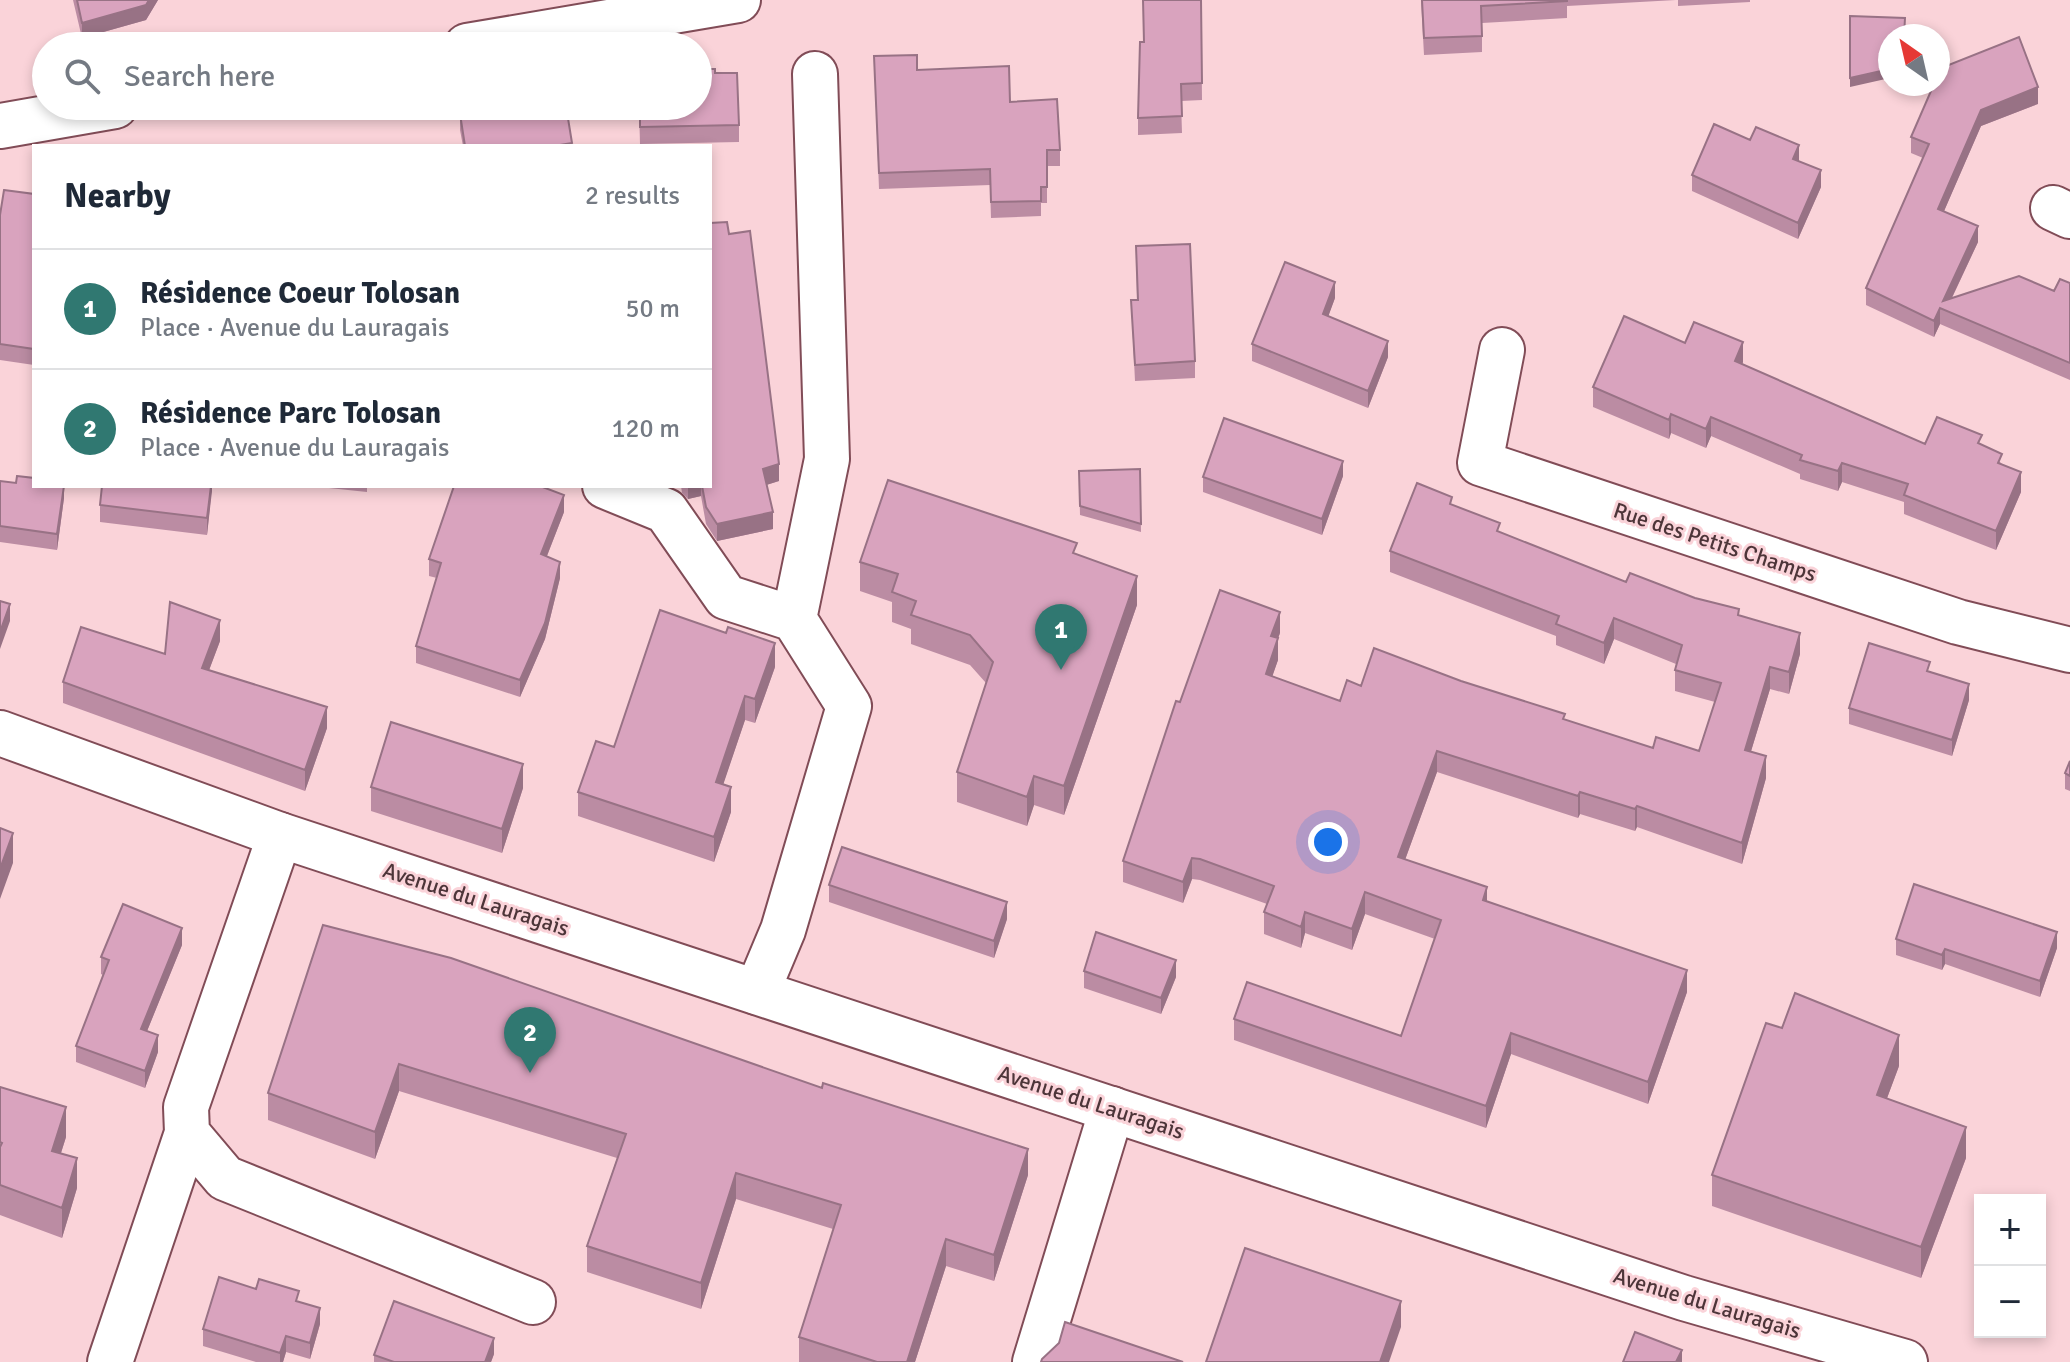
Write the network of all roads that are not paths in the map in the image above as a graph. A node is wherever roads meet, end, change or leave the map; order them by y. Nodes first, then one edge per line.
1 (738, 0) edge
2 (549, 32) edge
3 (815, 74) dead end
4 (34, 120) edge
5 (0, 126) edge
6 (1502, 350) dead end
7 (610, 488) edge
8 (794, 619) junction
9 (2067, 642) edge
10 (0, 733) edge
11 (280, 835) junction
12 (757, 992) junction
13 (1112, 1109) junction
14 (187, 1133) junction
15 (533, 1302) dead end
16 (110, 1362) edge
17 (1035, 1362) edge
18 (1905, 1362) edge

1 - 2 street
3 - 8 street
4 - 5 street
6 - 9 street, Rue des Petits Champs
7 - 8 street
8 - 12 street
10 - 11 street, Avenue du Lauragais
11 - 12 street, Avenue du Lauragais
11 - 14 street
12 - 13 street, Avenue du Lauragais
13 - 17 street
13 - 18 street, Avenue du Lauragais
14 - 15 street
14 - 16 street

